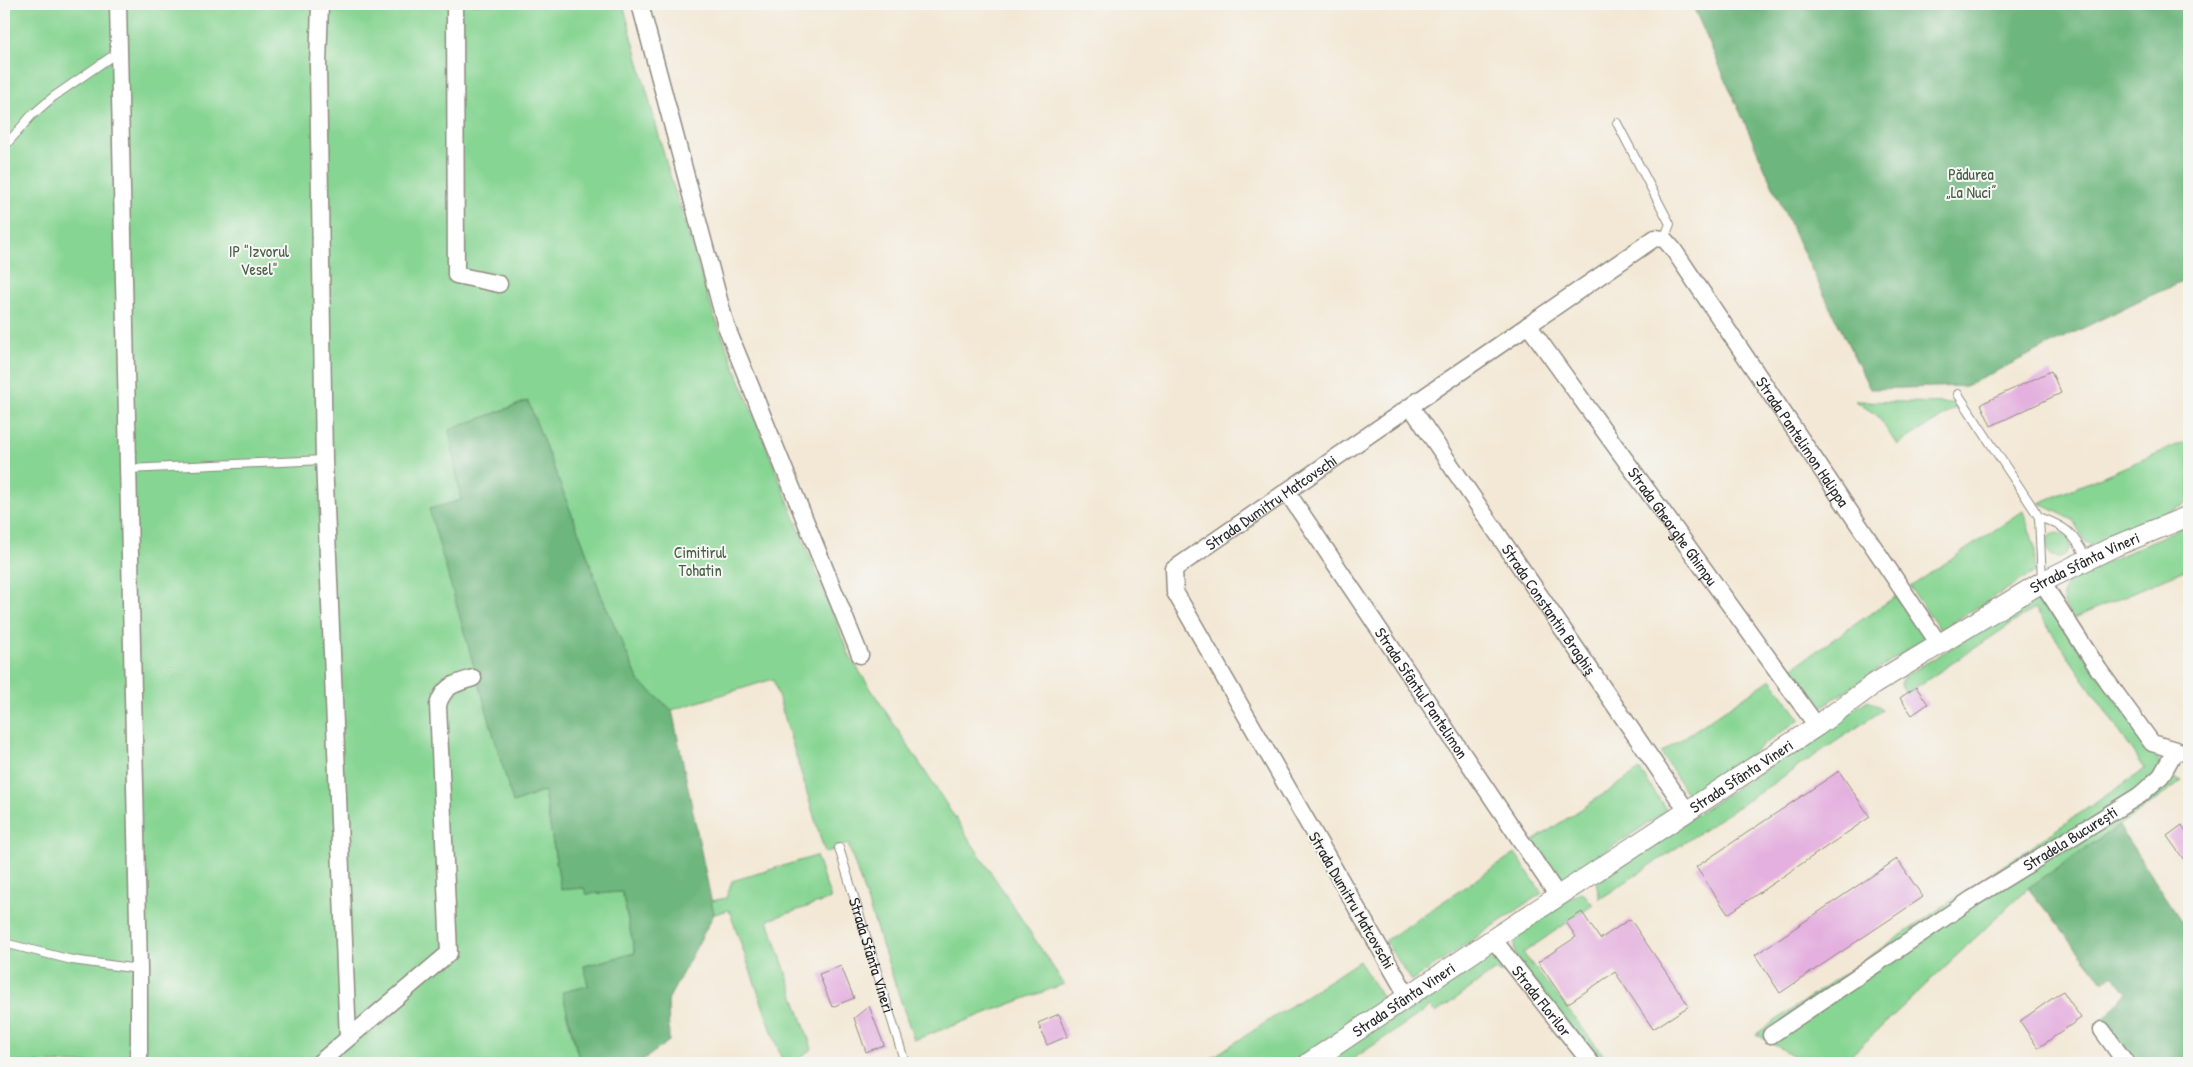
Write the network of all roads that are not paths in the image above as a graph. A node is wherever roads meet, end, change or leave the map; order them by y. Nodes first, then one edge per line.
1 (118, 4) edge
2 (320, 4) edge
3 (455, 4) edge
4 (640, 4) edge
5 (118, 52) junction
6 (1616, 123) dead end
7 (4, 147) edge
8 (1664, 239) junction
9 (499, 284) dead end
10 (1528, 325) junction
11 (1958, 394) dead end
12 (1411, 406) junction
13 (324, 460) junction
14 (128, 469) junction
15 (1287, 492) junction
16 (2189, 516) edge
17 (2039, 517) junction
18 (2088, 559) junction
19 (2042, 582) junction
20 (1940, 644) junction
21 (860, 655) dead end
22 (473, 678) dead end
23 (1817, 726) junction
24 (2182, 752) edge
25 (1687, 811) junction
26 (839, 848) dead end
27 (1558, 896) junction
28 (1493, 939) junction
29 (4, 943) edge
30 (139, 969) junction
31 (1408, 997) junction
32 (2102, 1030) dead end
33 (1771, 1035) dead end
34 (348, 1038) junction
35 (139, 1063) edge
36 (319, 1063) edge
37 (905, 1063) edge
38 (1309, 1063) edge
39 (1591, 1063) edge
40 (2126, 1063) edge

1 - 5 street
2 - 13 street
3 - 9 street
4 - 21 street
5 - 7 lane
5 - 14 street
6 - 8 lane
8 - 10 street, Strada Dumitru Matcovschi
8 - 20 street, Strada Pantelimon Halippa
10 - 12 street, Strada Dumitru Matcovschi
10 - 23 street, Strada Gheorghe Ghimpu
11 - 17 lane
12 - 15 street, Strada Dumitru Matcovschi
12 - 25 street, Strada Constantin Braghiş
13 - 14 lane
13 - 34 street
14 - 30 street
15 - 27 street, Strada Sfântul Pantelimon
15 - 31 street, Strada Dumitru Matcovschi
16 - 18 street, Strada Sfânta Vineri
17 - 18 lane
17 - 19 lane
18 - 19 street, Strada Sfânta Vineri
19 - 20 street, Strada Sfânta Vineri
19 - 24 street, Stradela București
20 - 23 street, Strada Sfânta Vineri
22 - 34 street
23 - 25 street, Strada Sfânta Vineri
24 - 33 street, Stradela București
25 - 27 street, Strada Sfânta Vineri
26 - 37 lane, Strada Sfânta Vineri
27 - 28 street, Strada Sfânta Vineri
28 - 31 street, Strada Sfânta Vineri
28 - 39 street, Strada Florilor
29 - 30 lane
30 - 35 street
31 - 38 street, Strada Sfânta Vineri
32 - 40 street
34 - 36 street

